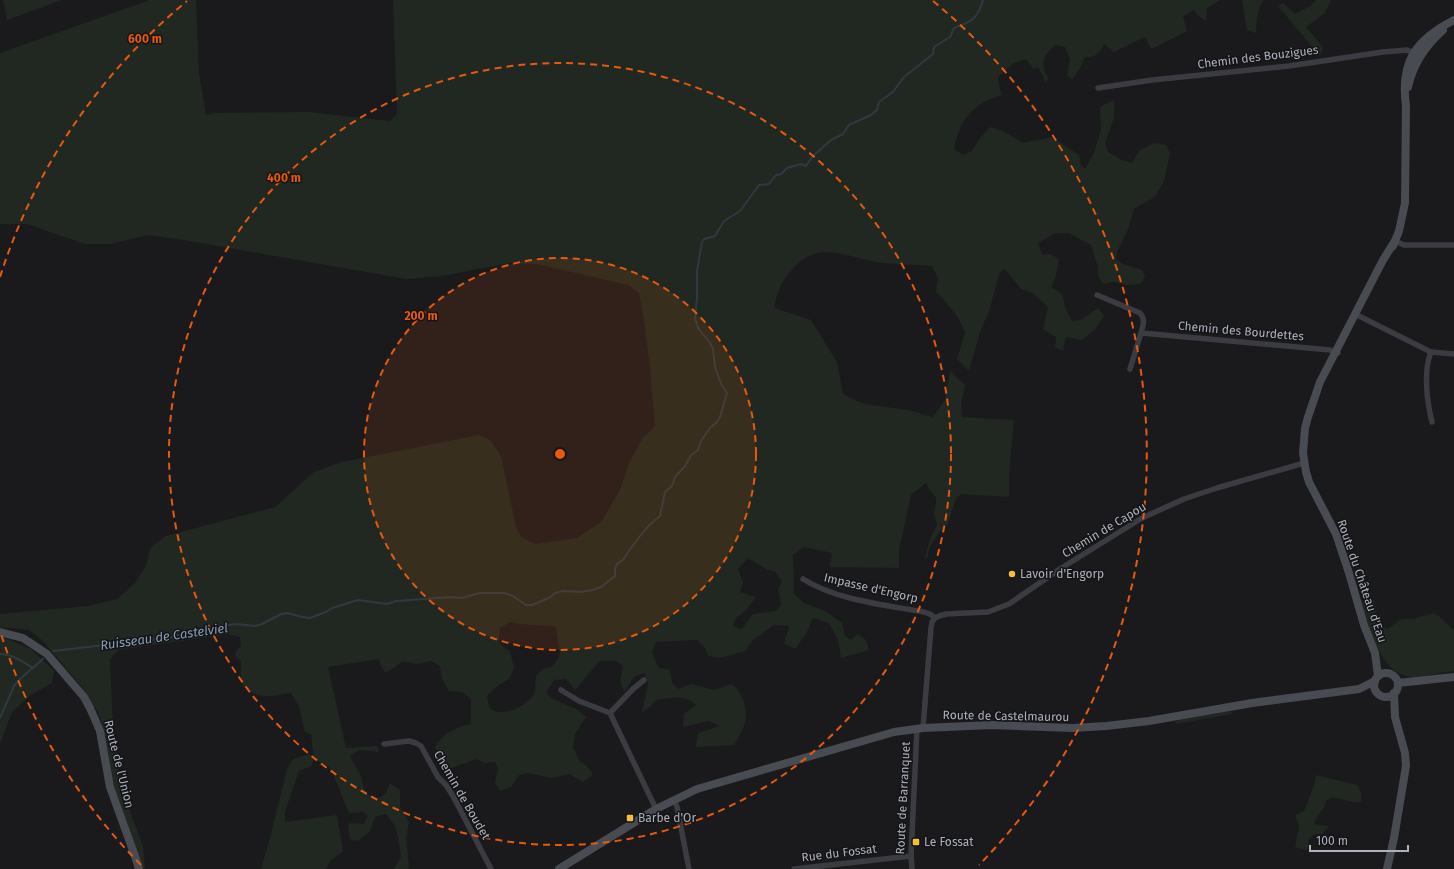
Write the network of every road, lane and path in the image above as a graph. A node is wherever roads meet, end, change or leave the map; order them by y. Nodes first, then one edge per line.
1 (1454, 21) edge
2 (1417, 54) junction
3 (1098, 88) dead end
4 (1395, 241) junction
5 (1454, 245) edge
6 (1097, 295) dead end
7 (1357, 315) junction
8 (1141, 334) junction
9 (1431, 352) junction
10 (1337, 353) junction
11 (1454, 354) edge
12 (1130, 369) dead end
13 (1432, 422) dead end
14 (1304, 463) junction
15 (803, 579) dead end
16 (935, 618) junction
17 (0, 632) edge
18 (1374, 653) junction
19 (1388, 673) junction
20 (1454, 677) edge
21 (1377, 678) junction
22 (644, 680) dead end
23 (1398, 683) junction
24 (1359, 689) junction
25 (561, 690) dead end
26 (1394, 693) junction
27 (1380, 694) junction
28 (610, 713) junction
29 (1395, 717) junction
30 (920, 728) junction
31 (384, 744) dead end
32 (674, 800) junction
33 (656, 809) junction
34 (911, 856) junction
35 (138, 869) edge
36 (491, 869) edge
37 (559, 869) edge
38 (689, 869) edge
39 (794, 869) edge
40 (912, 869) edge
41 (1387, 869) edge

1 - 2 street, Route du Château d'Eau
2 - 3 street, Chemin des Bouzigues
2 - 4 street, Route du Château d'Eau
4 - 5 street
4 - 7 street, Route du Château d'Eau
6 - 8 street
7 - 9 street
7 - 10 street, Route du Château d'Eau
8 - 10 street, Chemin des Bourdettes
8 - 12 street
9 - 11 street
9 - 13 street
10 - 14 street, Route du Château d'Eau
14 - 16 street, Chemin de Capou
14 - 18 street, Route du Château d'Eau
15 - 16 street, Impasse d'Engorp
16 - 30 street
17 - 35 street, Route de l'Union
18 - 19 street, Route du Château d'Eau
18 - 21 street, Route du Château d'Eau
19 - 21 street
19 - 23 street
20 - 23 street
21 - 24 street, Route de Castelmaurou
21 - 27 street
22 - 28 street
23 - 26 street
24 - 27 street, Route de Castelmaurou
24 - 30 street, Route de Castelmaurou
25 - 28 street
26 - 27 street
26 - 29 street
27 - 29 street
28 - 33 street
29 - 41 street
30 - 32 street, Route de Castelmaurou
30 - 34 street, Route de Barranquet
31 - 36 street, Chemin de Boudet
32 - 33 street, Route de Castelmaurou
32 - 38 street
33 - 37 street, Route de Castelmaurou
34 - 39 street, Rue du Fossat
34 - 40 street, Route de Barranquet

